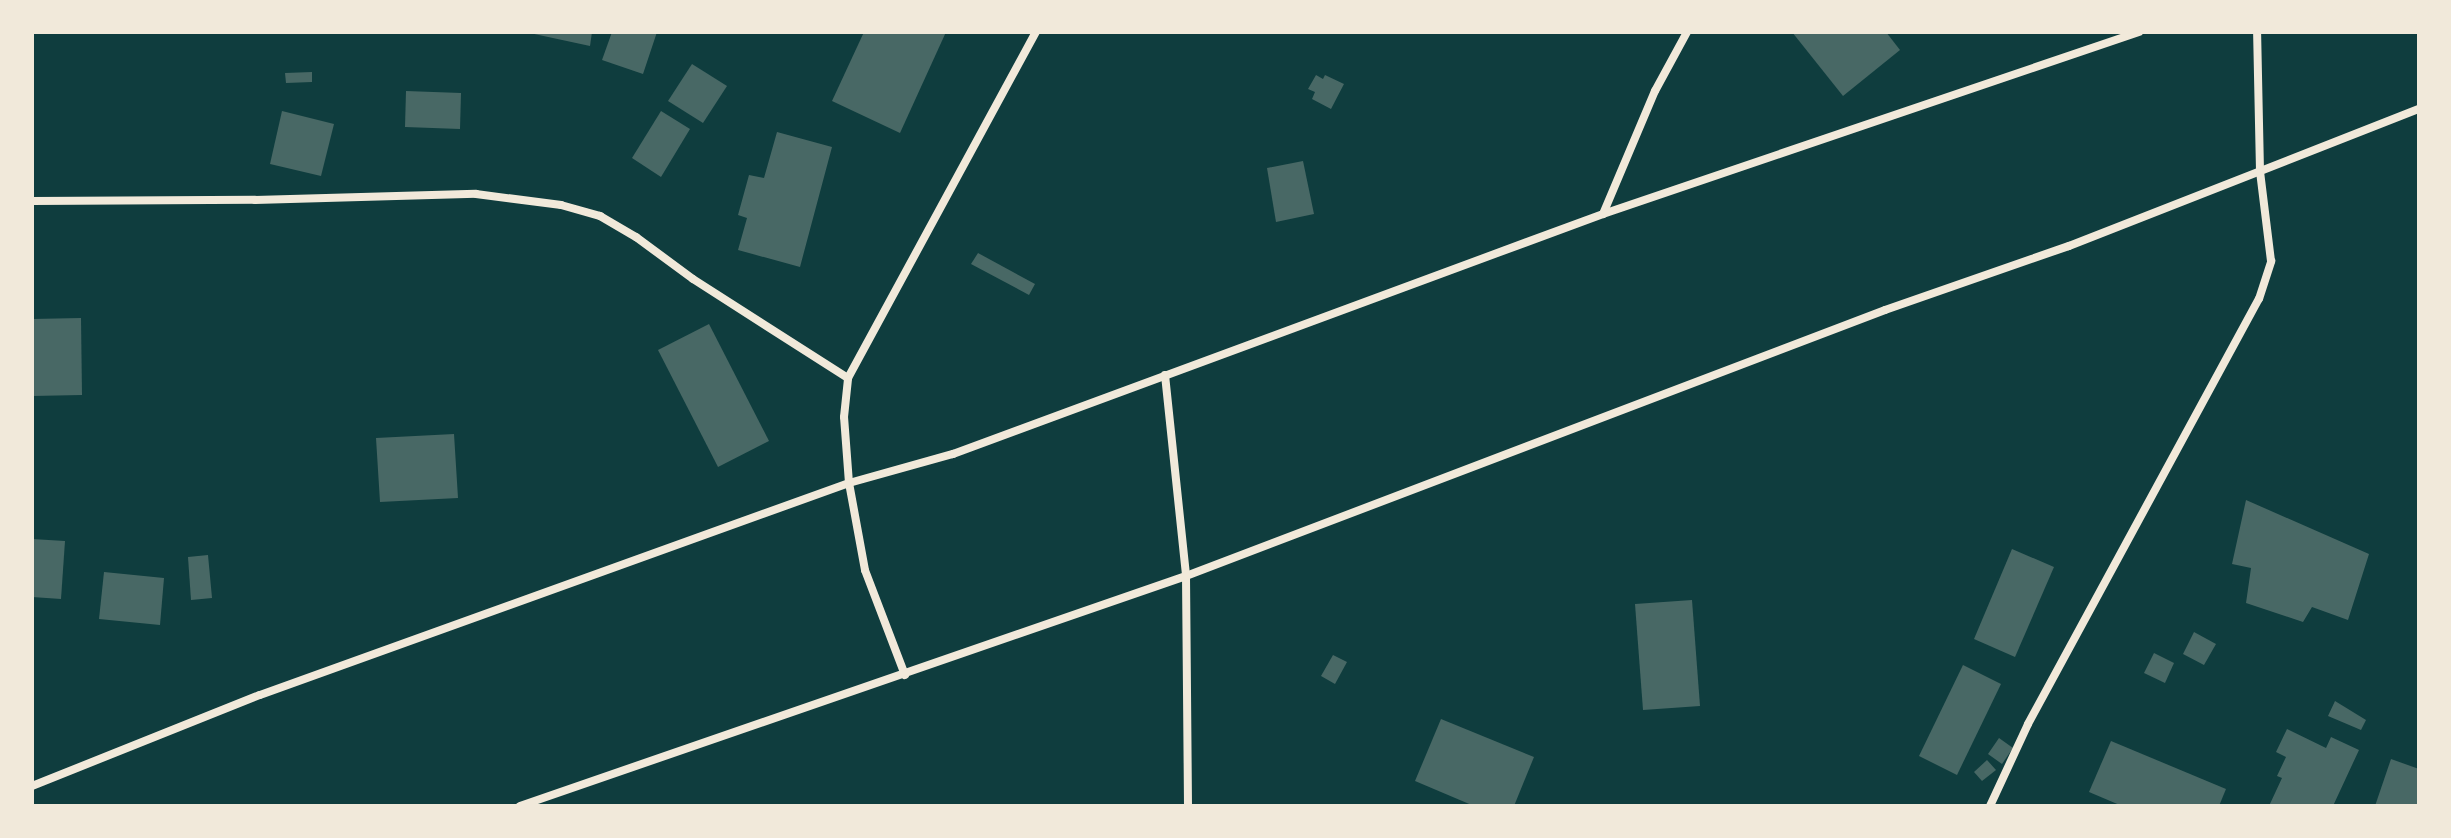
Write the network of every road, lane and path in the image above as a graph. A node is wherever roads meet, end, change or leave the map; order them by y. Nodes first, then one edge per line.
1 (1036, 32) edge
2 (1687, 32) edge
3 (2139, 32) edge
4 (2257, 32) edge
5 (2419, 109) edge
6 (2260, 171) junction
7 (32, 201) edge
8 (1603, 214) junction
9 (1165, 375) junction
10 (848, 378) junction
11 (849, 483) junction
12 (1186, 576) junction
13 (905, 675) junction
14 (32, 786) edge
15 (520, 806) edge
16 (1188, 806) edge
17 (1990, 806) edge

1 - 10 street
2 - 8 street
3 - 8 street
4 - 6 street
5 - 6 street
6 - 12 street
6 - 17 street
7 - 10 street
8 - 9 street
9 - 11 street
9 - 12 street
10 - 11 street
11 - 13 street
11 - 14 street
12 - 13 street
12 - 16 street
13 - 15 street

